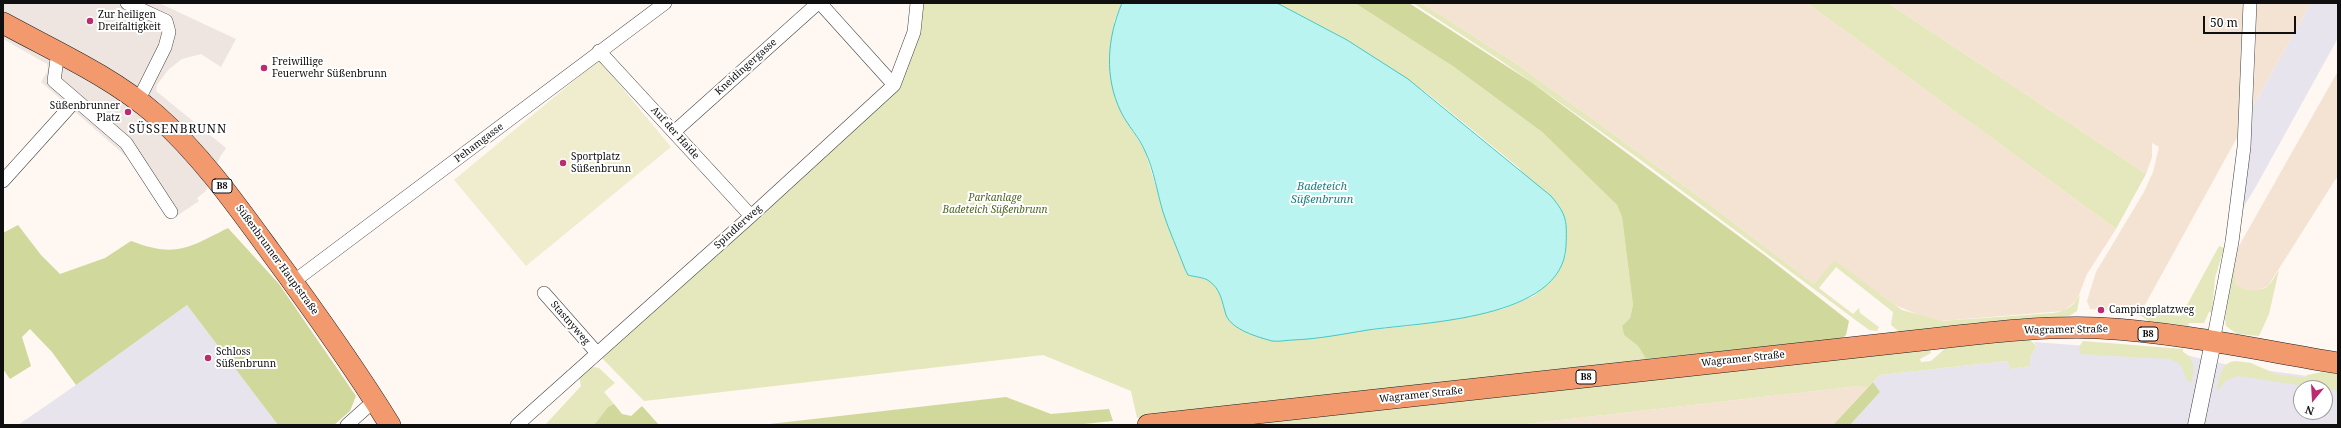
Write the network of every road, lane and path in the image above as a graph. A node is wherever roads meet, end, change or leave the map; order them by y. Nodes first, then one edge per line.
1 (127, 3) edge
2 (665, 3) edge
3 (819, 3) edge
4 (917, 3) edge
5 (2250, 3) edge
6 (3, 23) edge
7 (599, 51) junction
8 (58, 52) junction
9 (894, 85) junction
10 (75, 101) junction
11 (138, 101) junction
12 (674, 132) junction
13 (3, 181) edge
14 (171, 212) dead end
15 (750, 216) junction
16 (293, 282) junction
17 (544, 293) dead end
18 (2213, 342) junction
19 (597, 353) junction
20 (2338, 363) edge
21 (375, 400) junction
22 (347, 425) edge
23 (390, 425) edge
24 (517, 425) edge
25 (1148, 425) edge
26 (2196, 425) edge

1 - 11 street
2 - 7 street, Pehamgasse
3 - 9 street
3 - 12 street, Kneidingergasse
4 - 9 street, Spindlerweg
5 - 18 street
6 - 8 main road, Süßenbrunner Hauptstraße / B8
7 - 12 street, Auf der Haide
7 - 16 street, Pehamgasse
8 - 10 street
8 - 11 main road, Süßenbrunner Hauptstraße / B8
9 - 15 street, Spindlerweg
10 - 13 street
10 - 14 street
11 - 16 main road, Süßenbrunner Hauptstraße / B8
12 - 15 street, Auf der Haide
15 - 19 street, Spindlerweg
16 - 21 main road, Süßenbrunner Hauptstraße / B8
17 - 19 street, Stastnyweg
18 - 20 main road, Wagramer Straße / B8
18 - 25 main road, Wagramer Straße / B8
18 - 26 street
19 - 24 street, Spindlerweg
21 - 22 street
21 - 23 main road, Süßenbrunner Hauptstraße / B8

